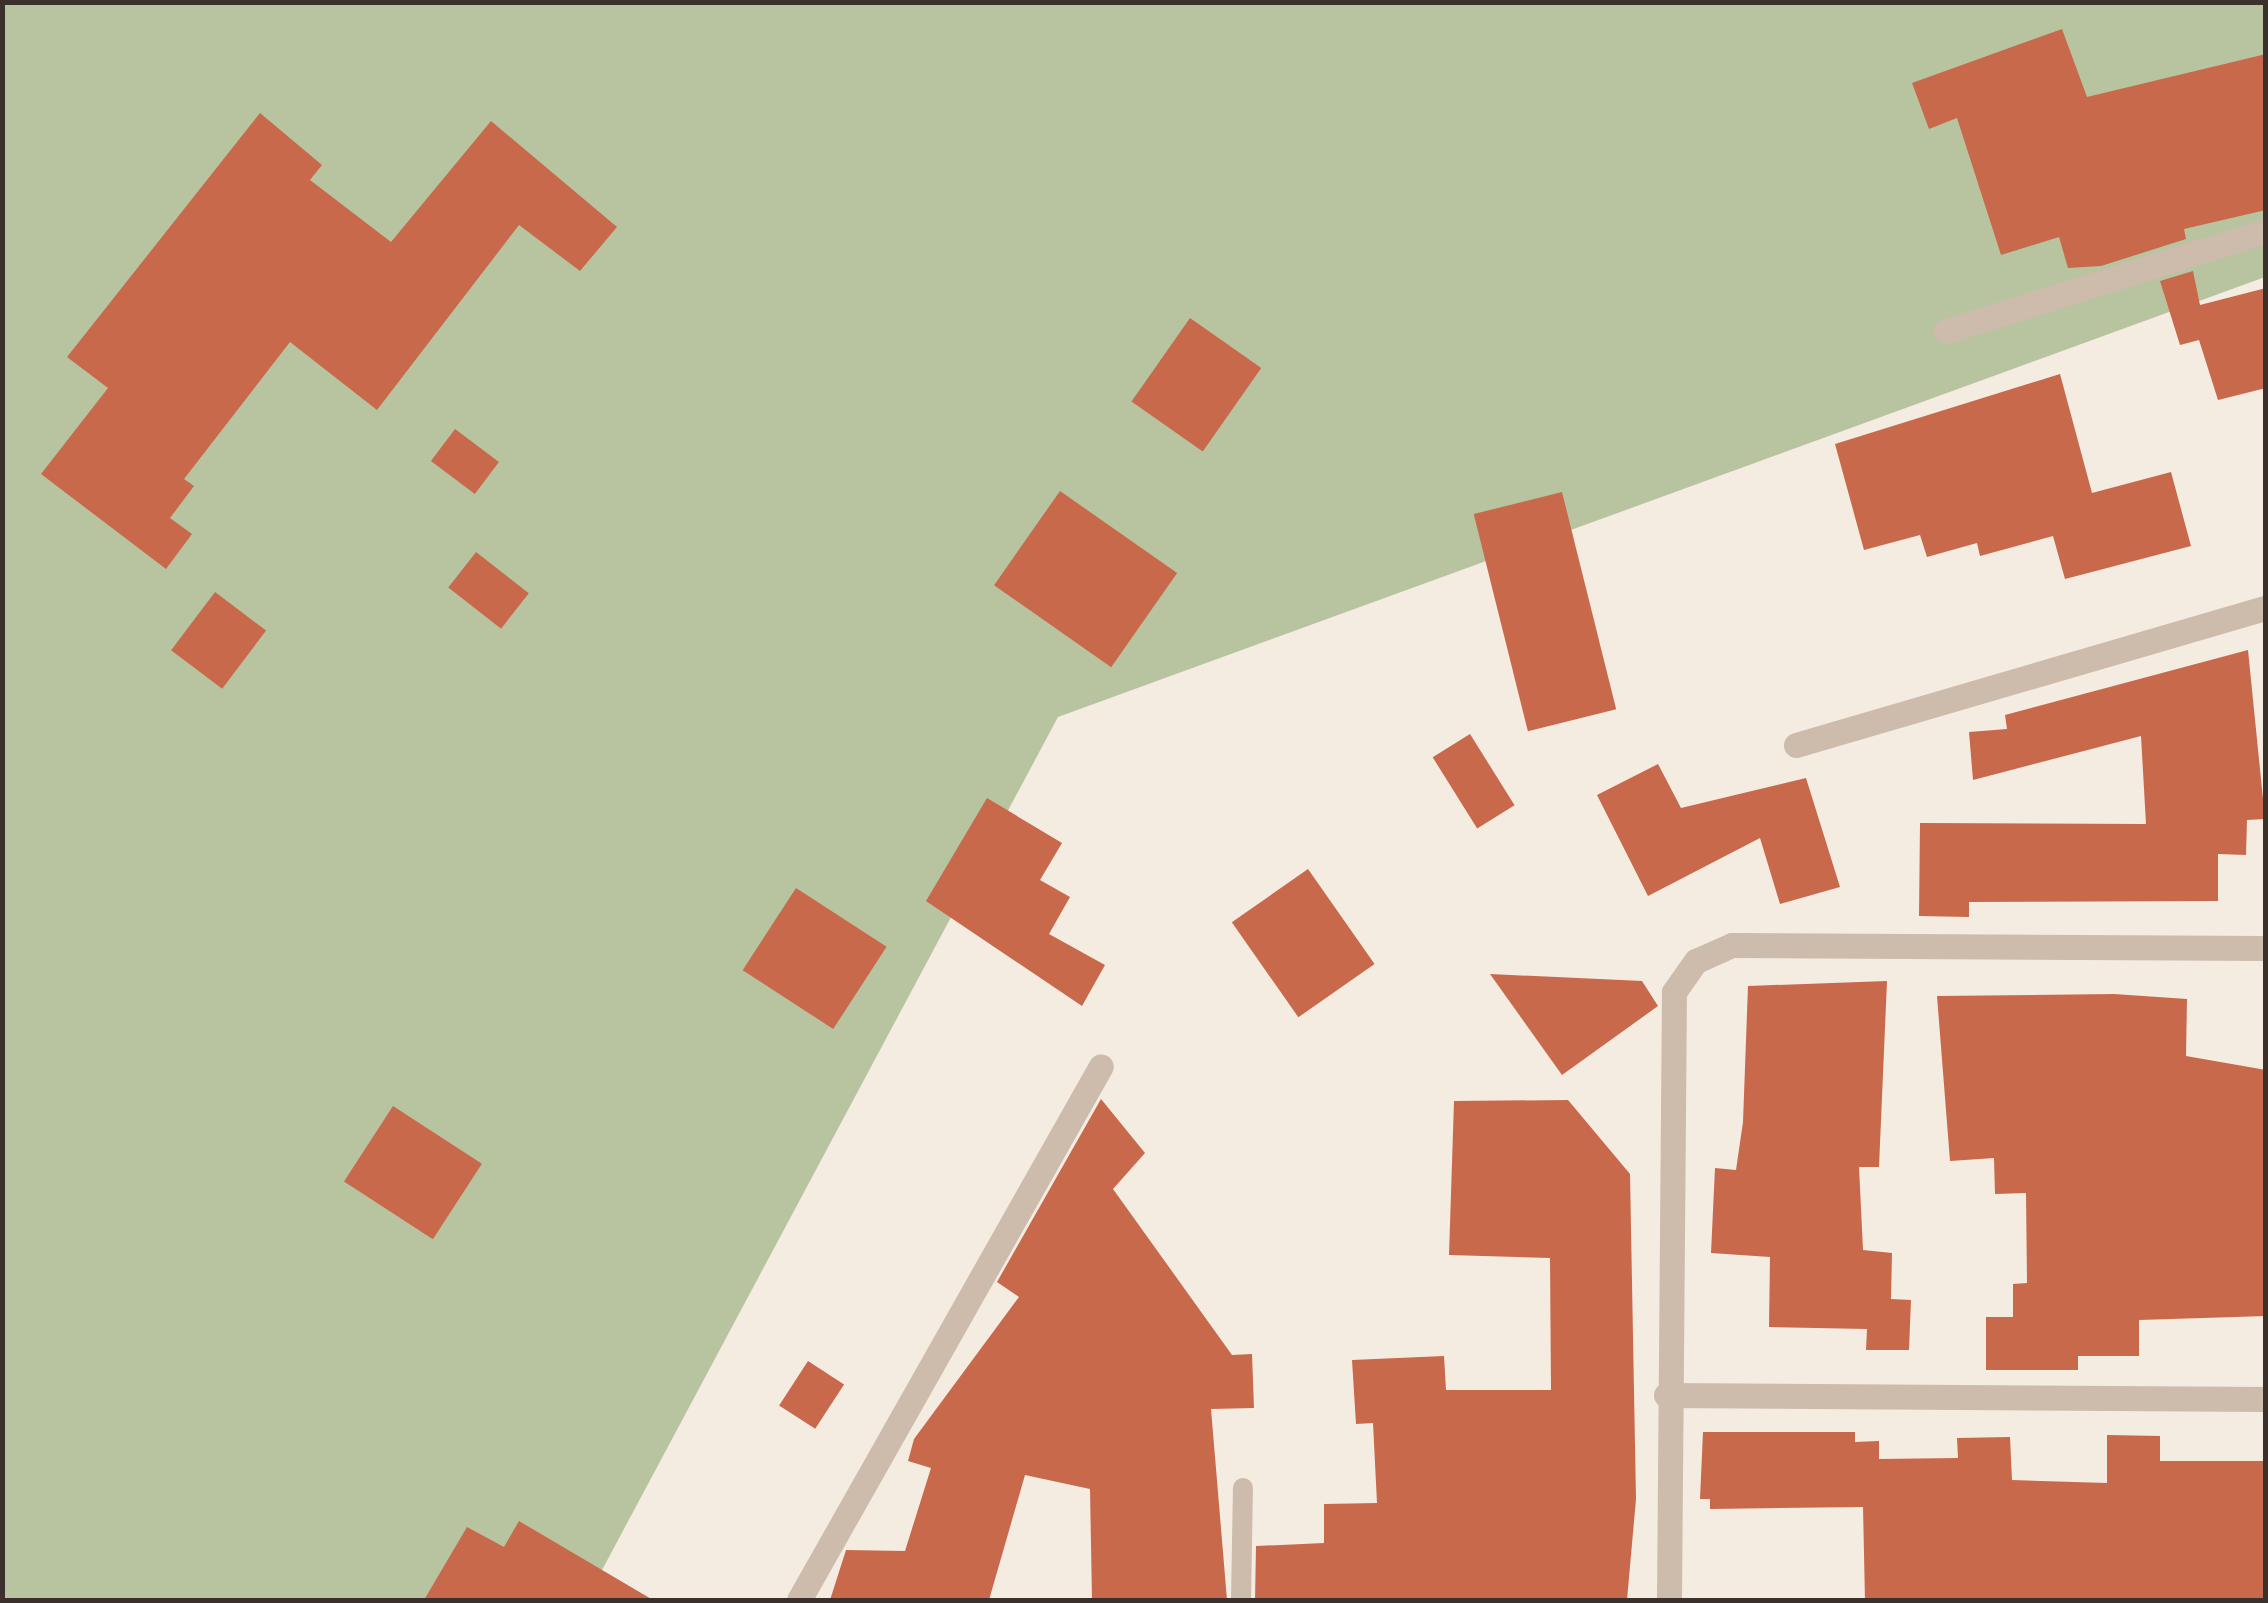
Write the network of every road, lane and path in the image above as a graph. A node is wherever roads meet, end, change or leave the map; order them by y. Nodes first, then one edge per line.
1 (2266, 231) edge
2 (1946, 331) dead end
3 (2266, 608) edge
4 (1796, 745) dead end
5 (2266, 948) edge
6 (1101, 1066) dead end
7 (1666, 1395) junction
8 (2266, 1399) edge
9 (1243, 1488) dead end
10 (799, 1600) edge
11 (1241, 1600) edge
12 (1670, 1600) edge

1 - 2 street
3 - 4 street
5 - 7 street
6 - 10 street
7 - 8 street
7 - 12 street
9 - 11 lane

